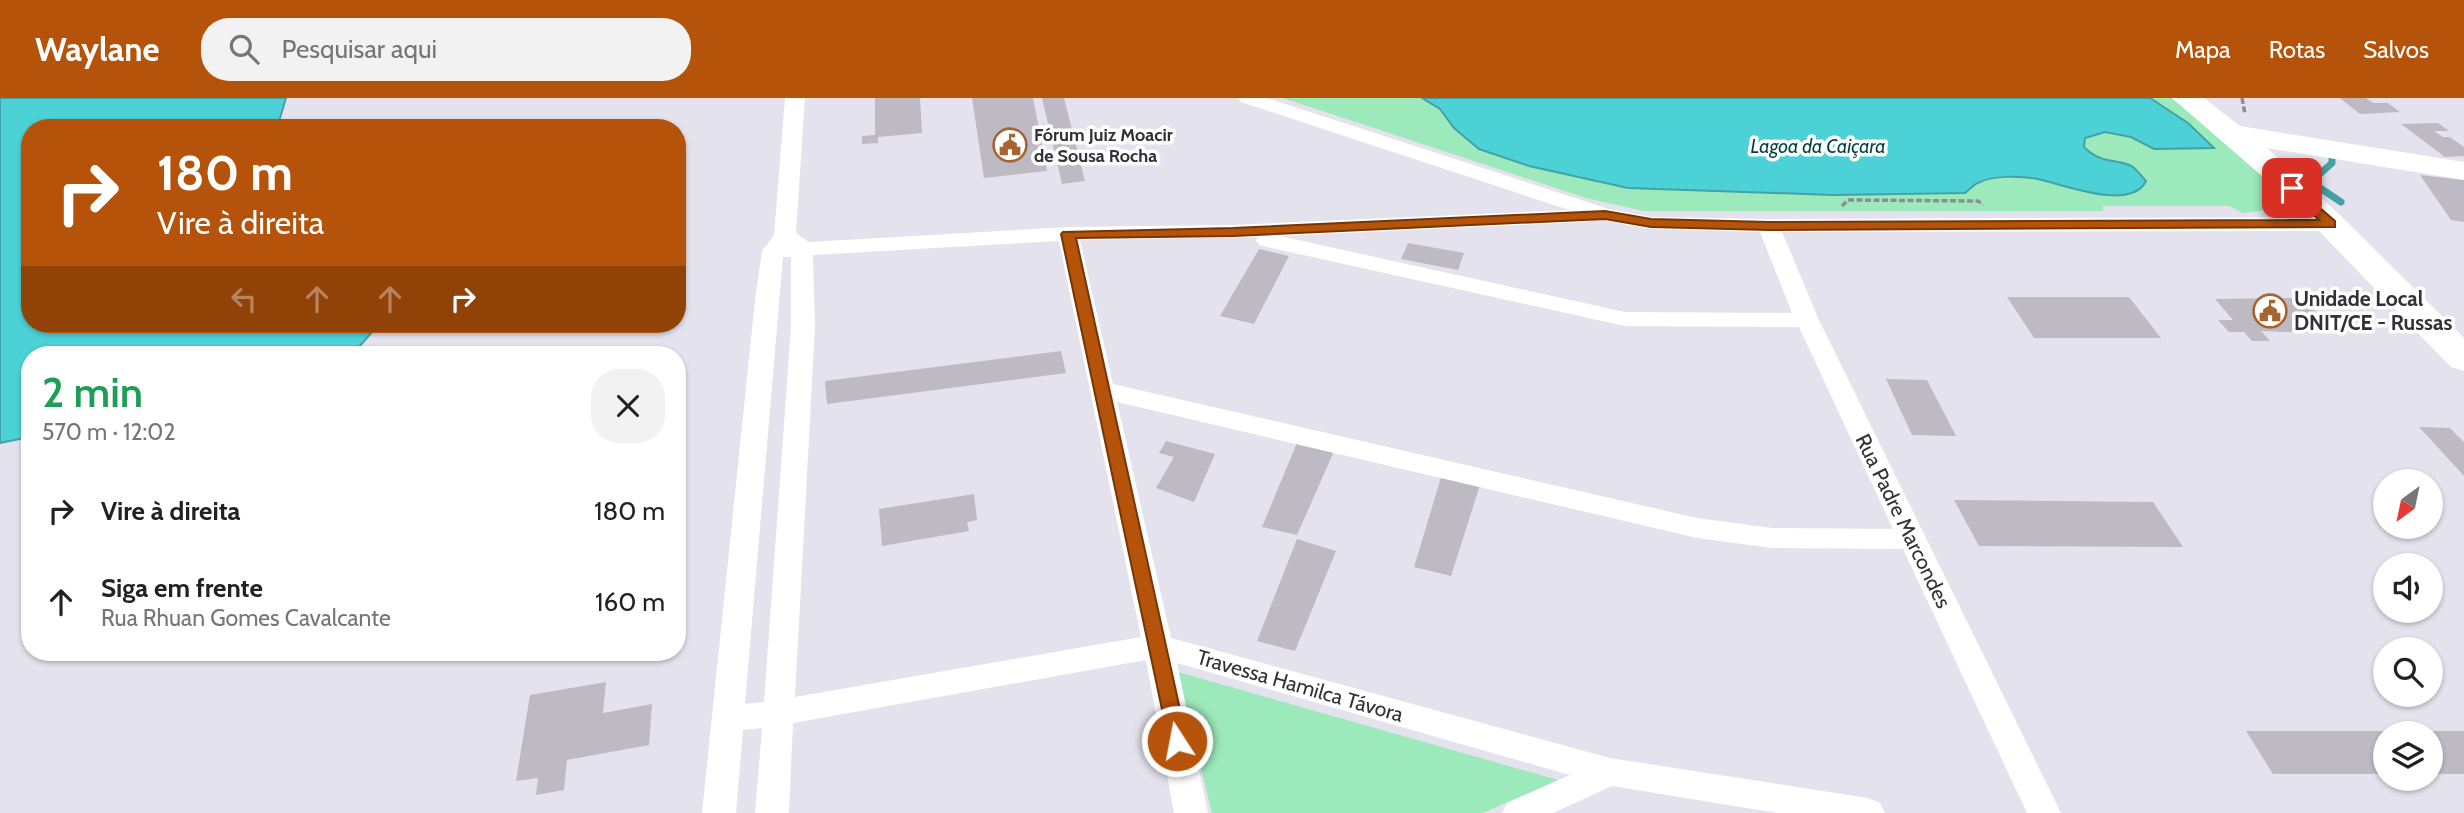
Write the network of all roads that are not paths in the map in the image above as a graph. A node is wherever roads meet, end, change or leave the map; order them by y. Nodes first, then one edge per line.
1 (795, 98) edge
2 (1248, 98) edge
3 (2186, 98) edge
4 (2235, 134) junction
5 (2464, 171) edge
6 (1605, 215) junction
7 (2331, 224) junction
8 (1768, 226) junction
9 (1233, 232) junction
10 (1068, 234) junction
11 (787, 245) junction
12 (1807, 320) junction
13 (2464, 359) edge
14 (1102, 390) junction
15 (1912, 539) junction
16 (1158, 646) junction
17 (779, 713) junction
18 (729, 719) junction
19 (1610, 772) junction
20 (719, 813) edge
21 (772, 813) edge
22 (1191, 813) edge
23 (1519, 813) edge
24 (1868, 813) edge
25 (2044, 813) edge

1 - 11 street
2 - 6 street
3 - 4 street
4 - 5 street
4 - 7 street
6 - 8 street
6 - 9 street
7 - 8 street
7 - 13 street
8 - 12 street, Rua Padre Marcondes
9 - 10 street
9 - 12 street
10 - 11 street
10 - 14 street
11 - 17 street
11 - 18 street
12 - 15 street, Rua Padre Marcondes
14 - 15 street
14 - 16 street
15 - 25 street, Rua Padre Marcondes
16 - 17 street, Travessa Hamilca Távora
16 - 19 street, Travessa Hamilca Távora
16 - 22 street
17 - 18 street, Travessa Hamilca Távora
17 - 21 street
18 - 20 street
19 - 23 street
19 - 24 street, Travessa Hamilca Távora

